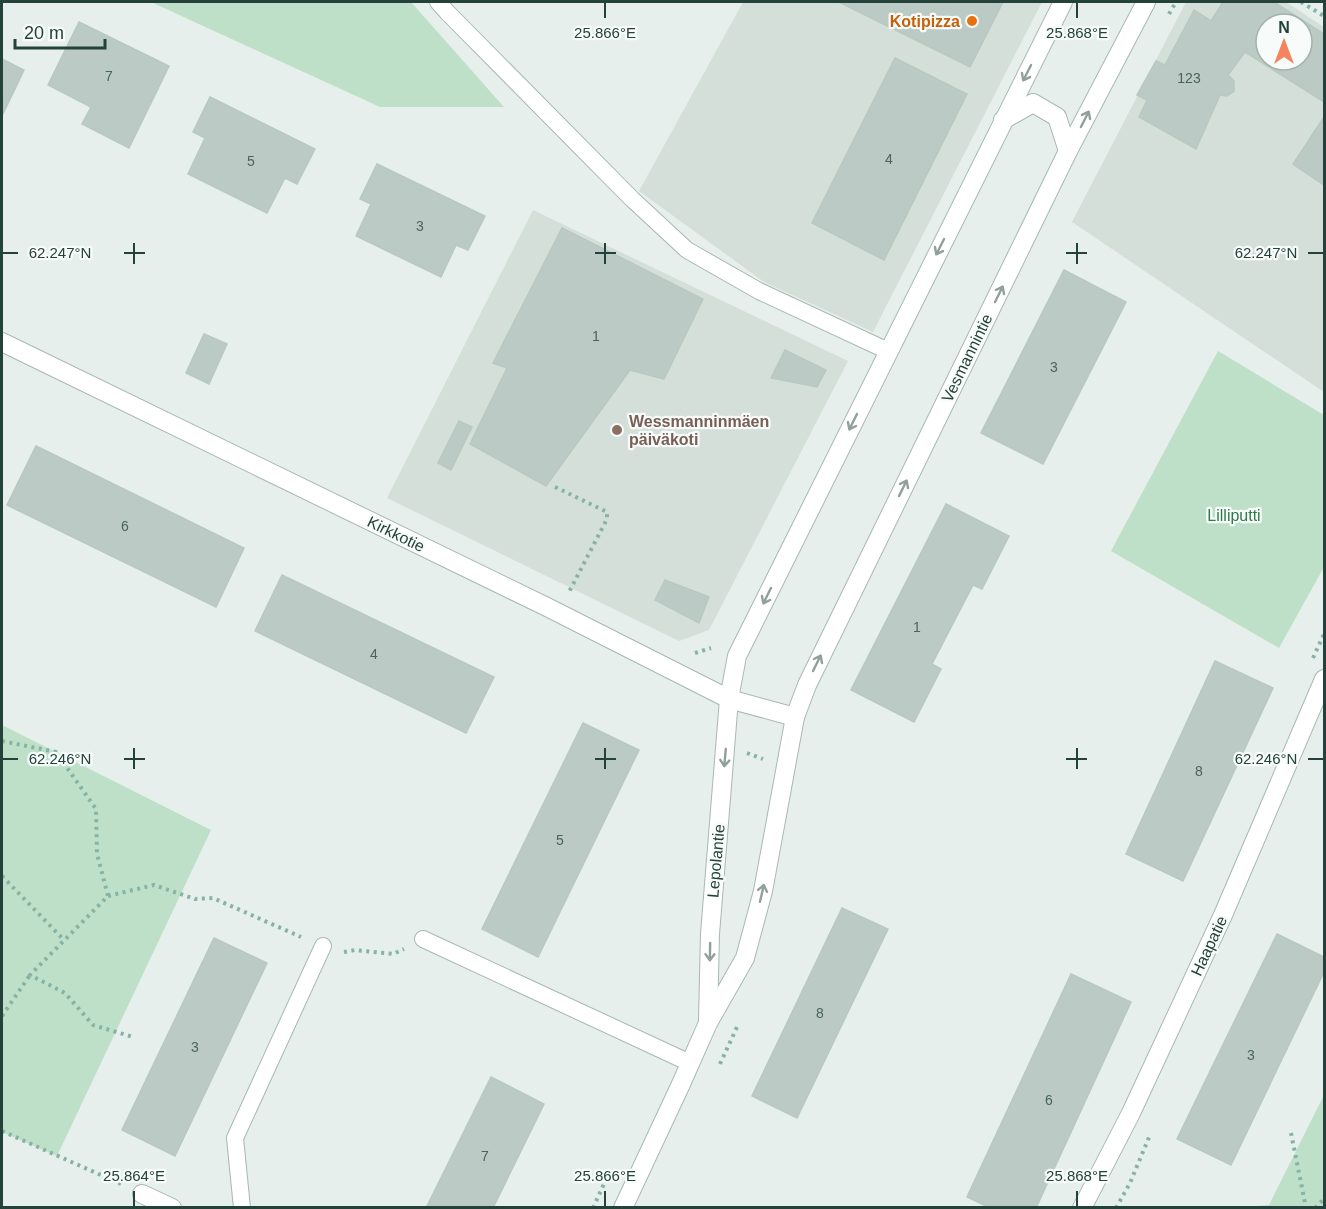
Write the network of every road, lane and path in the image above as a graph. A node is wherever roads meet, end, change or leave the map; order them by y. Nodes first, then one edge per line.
1 (438, 2) edge
2 (1063, 2) edge
3 (1146, 2) edge
4 (1301, 2) edge
5 (1324, 16) edge
6 (1004, 120) junction
7 (1068, 151) junction
8 (2, 342) edge
9 (888, 351) junction
10 (555, 487) dead end
11 (566, 598) dead end
12 (1324, 679) edge
13 (729, 699) junction
14 (795, 717) junction
15 (2, 741) edge
16 (726, 747) junction
17 (787, 766) junction
18 (2, 876) edge
19 (108, 896) junction
20 (423, 939) joint
21 (60, 944) junction
22 (323, 946) junction
23 (30, 975) junction
24 (2, 1016) edge
25 (708, 1023) junction
26 (738, 1024) dead end
27 (133, 1037) dead end
28 (690, 1063) junction
29 (719, 1064) dead end
30 (2, 1131) edge
31 (1291, 1133) dead end
32 (142, 1194) joint
33 (1324, 1199) edge
34 (172, 1208) edge
35 (242, 1208) edge
36 (622, 1208) edge
37 (1082, 1208) edge
38 (1306, 1208) edge
39 (1316, 1208) edge

1 - 9 lane
2 -> 6 street
7 -> 3 street, Vesmannintie
4 - 5 path
6 - 7 street
6 -> 9 street
14 -> 7 street, Vesmannintie
8 - 13 street, Kirkkotie
9 -> 13 street
10 - 11 path
12 - 37 street, Haapatie
13 - 14 street, Kirkkotie
13 - 16 street, Lepolantie
14 - 17 street, Lepolantie
15 - 19 path
16 - 17 path
16 -> 25 street, Lepolantie
25 -> 17 street, Lepolantie
18 - 21 path
19 - 21 path
19 - 22 path
20 - 22 path
20 - 28 lane
21 - 23 path
22 - 35 lane
23 - 24 path
23 - 27 path
25 - 28 street, Lepolantie
26 - 29 path
28 - 36 street, Lepolantie
30 - 32 path
31 - 38 path
32 - 34 street
33 - 39 path

